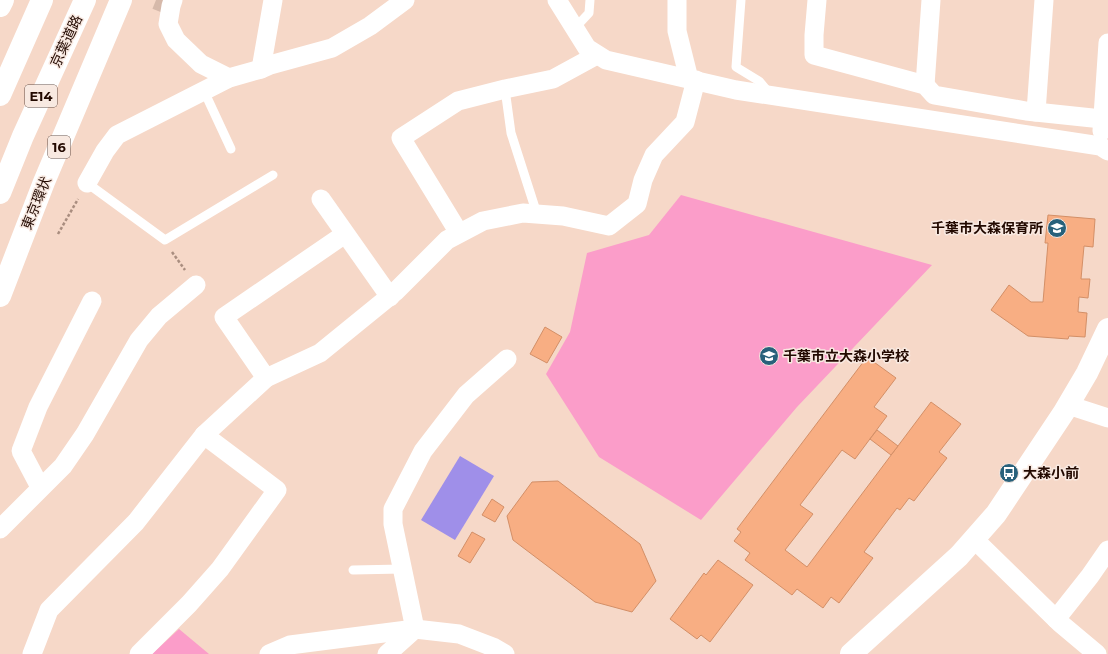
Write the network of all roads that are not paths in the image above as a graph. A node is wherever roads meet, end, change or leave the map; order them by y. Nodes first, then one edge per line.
1 (3, 0) edge
2 (42, 0) edge
3 (85, 0) edge
4 (121, 0) edge
5 (173, 0) edge
6 (273, 0) edge
7 (405, 0) edge
8 (557, 0) edge
9 (590, 0) edge
10 (677, 0) edge
11 (742, 0) edge
12 (817, 0) edge
13 (931, 0) edge
14 (1044, 0) edge
15 (0, 6) edge
16 (575, 28) junction
17 (1108, 43) edge
18 (597, 55) junction
19 (261, 69) junction
20 (229, 78) junction
21 (693, 80) junction
22 (924, 85) junction
23 (505, 89) junction
24 (204, 91) junction
25 (0, 95) edge
26 (770, 95) junction
27 (1036, 112) junction
28 (1102, 119) junction
29 (231, 149) dead end
30 (1104, 149) edge
31 (273, 175) dead end
32 (87, 183) joint
33 (0, 193) edge
34 (320, 199) dead end
35 (536, 214) junction
36 (460, 233) junction
37 (345, 234) junction
38 (196, 285) road end
39 (0, 296) edge
40 (390, 297) junction
41 (92, 300) dead end
42 (1108, 329) edge
43 (507, 359) dead end
44 (266, 378) junction
45 (1068, 405) junction
46 (1108, 418) edge
47 (204, 435) junction
48 (40, 488) junction
49 (0, 529) edge
50 (975, 540) junction
51 (1108, 550) edge
52 (402, 569) junction
53 (353, 570) dead end
54 (1056, 619) junction
55 (415, 629) junction
56 (32, 654) edge
57 (139, 654) edge
58 (269, 654) edge
59 (387, 654) edge
60 (505, 654) edge
61 (851, 654) edge
62 (1097, 654) edge

1 - 15 main road
2 - 25 main road, E14
3 - 33 main road, 京葉道路 / E14
4 - 39 main road, 東京環状 / 16
5 - 20 street
6 - 19 street
7 - 19 street
8 - 16 street
9 - 16 lane
10 - 21 street
11 - 26 lane
12 - 22 street
13 - 22 street
14 - 27 street
16 - 18 street
17 - 28 street
18 - 21 street
18 - 23 street
19 - 20 street
20 - 24 street
21 - 26 street
21 - 35 street
22 - 27 street
23 - 35 lane
23 - 36 street
24 - 29 lane
24 - 32 street
26 - 30 street
27 - 28 street
28 - 30 street
31 - 32 lane
34 - 37 street
35 - 36 street
36 - 40 street
37 - 40 street
37 - 44 street
38 - 48 street
40 - 44 street
41 - 48 street
42 - 45 main road
43 - 52 street
44 - 47 street
45 - 46 street
45 - 50 main road
47 - 56 street
47 - 57 street
48 - 49 street
50 - 54 street
50 - 61 main road
51 - 54 street
52 - 53 lane
52 - 55 street
54 - 62 street
55 - 58 street
55 - 59 street
55 - 60 street

